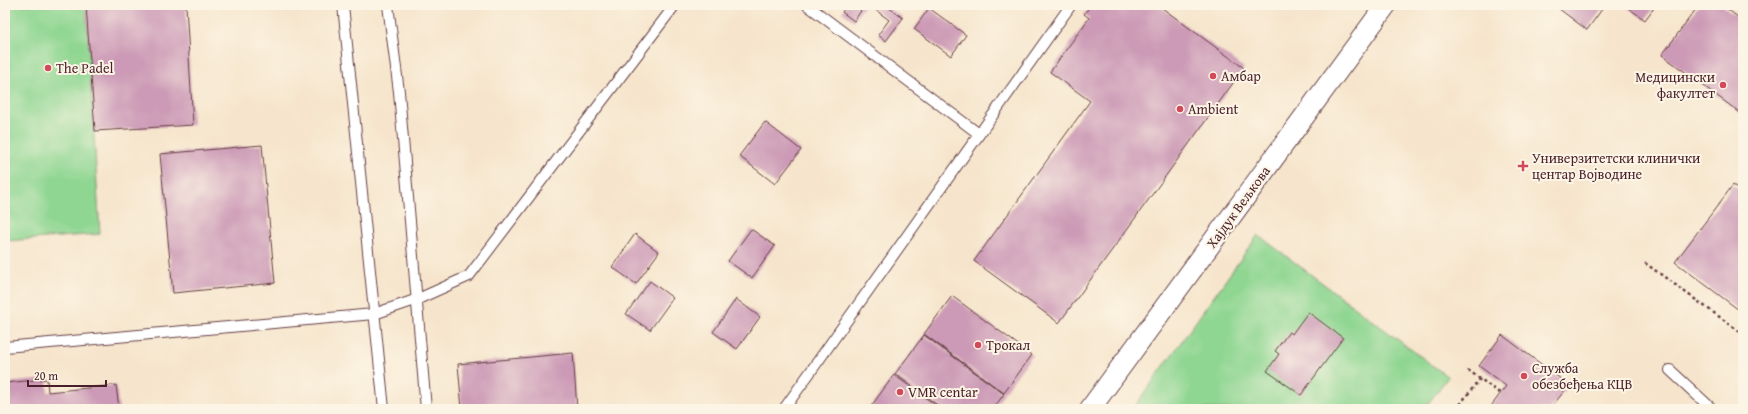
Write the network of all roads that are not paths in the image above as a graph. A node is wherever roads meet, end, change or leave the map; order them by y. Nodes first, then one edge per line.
1 (343, 5) edge
2 (388, 5) edge
3 (675, 5) edge
4 (807, 5) edge
5 (1071, 5) edge
6 (1386, 5) edge
7 (979, 134) junction
8 (418, 299) junction
9 (374, 314) junction
10 (5, 347) edge
11 (1670, 370) dead end
12 (384, 409) edge
13 (426, 409) edge
14 (784, 409) edge
15 (1090, 409) edge
16 (1712, 409) edge

1 - 9 lane
2 - 8 lane
3 - 8 lane
4 - 7 lane
5 - 7 lane
6 - 15 street, Хајдук Вељкова
7 - 14 lane
8 - 9 lane
8 - 13 lane
9 - 10 lane
9 - 12 lane
11 - 16 lane

